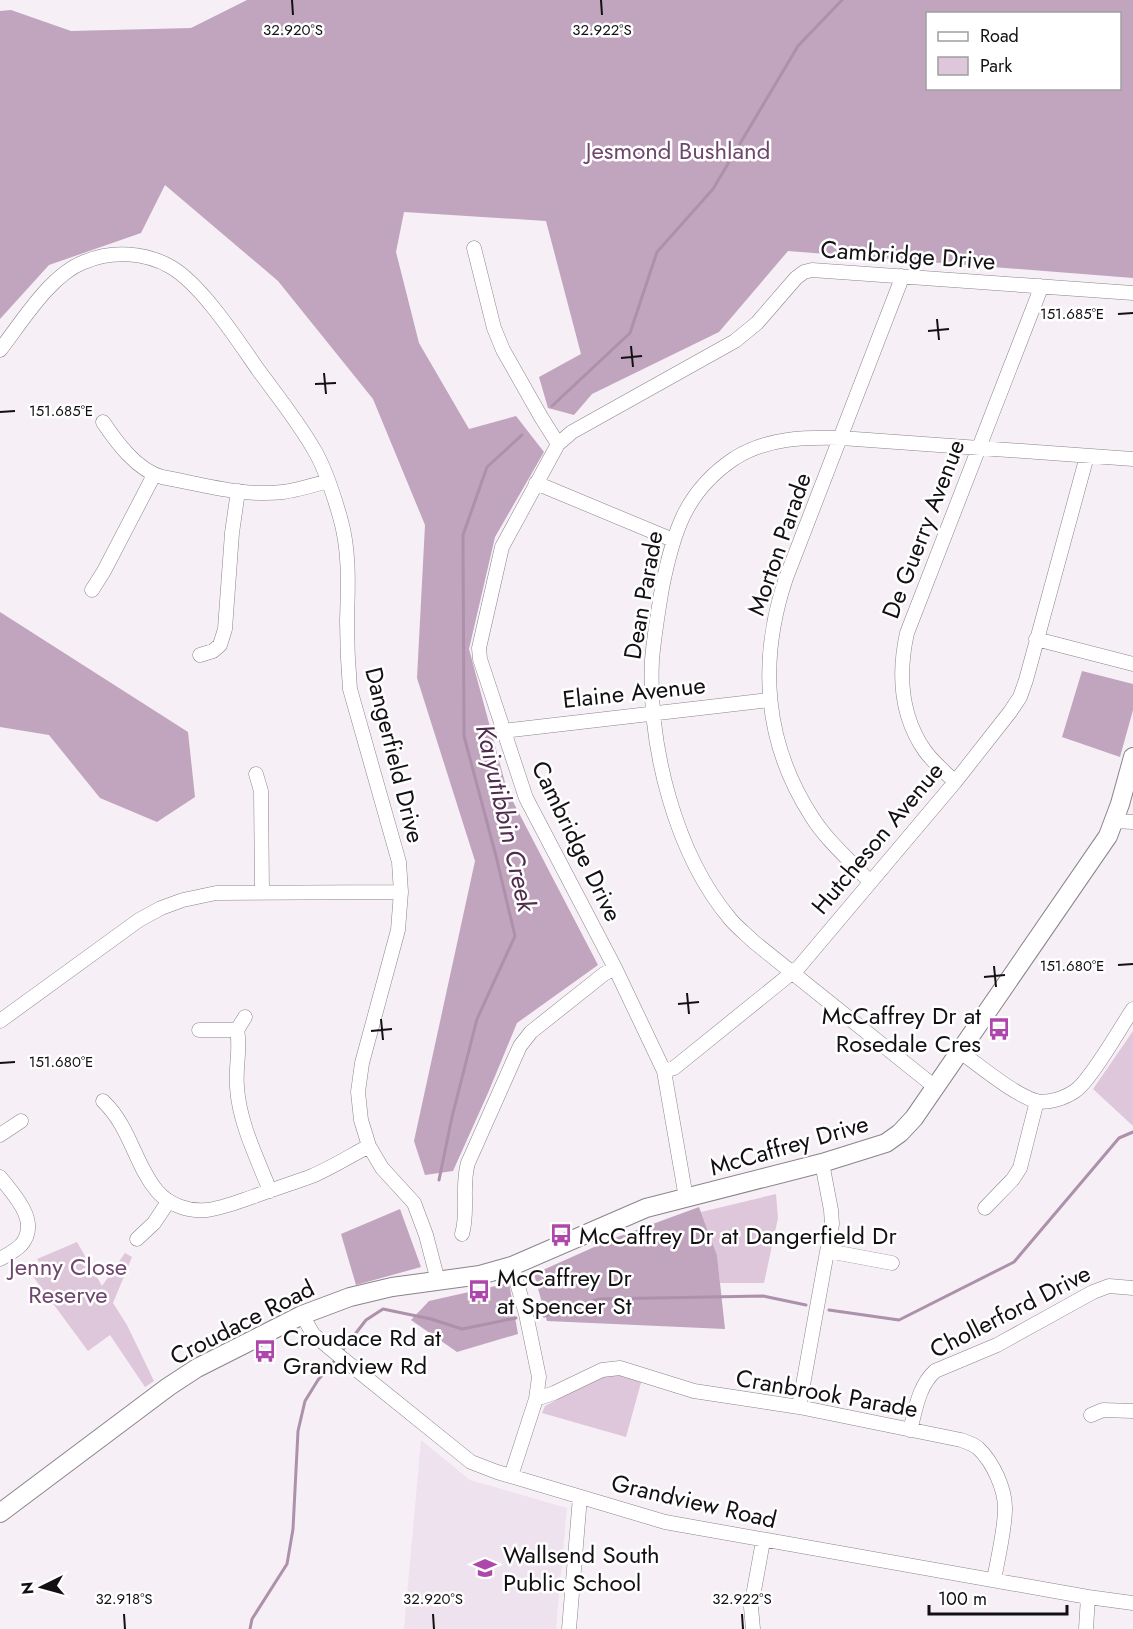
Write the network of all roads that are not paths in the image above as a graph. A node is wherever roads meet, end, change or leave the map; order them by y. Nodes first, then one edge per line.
1 (474, 248) dead end
2 (901, 276) junction
3 (1040, 286) junction
4 (1133, 293) edge
5 (0, 350) edge
6 (103, 422) dead end
7 (841, 438) junction
8 (558, 444) junction
9 (979, 448) junction
10 (1087, 456) junction
11 (1133, 459) edge
12 (154, 475) junction
13 (328, 481) junction
14 (536, 483) junction
15 (238, 491) junction
16 (673, 540) junction
17 (92, 590) dead end
18 (1036, 639) junction
19 (200, 655) dead end
20 (1133, 664) edge
21 (770, 700) junction
22 (654, 712) junction
23 (503, 731) junction
24 (1133, 757) edge
25 (255, 774) dead end
26 (955, 782) junction
27 (1114, 821) junction
28 (1133, 822) edge
29 (870, 882) junction
30 (262, 891) junction
31 (401, 892) junction
32 (615, 968) junction
33 (792, 973) junction
34 (1133, 1009) edge
35 (245, 1017) dead end
36 (0, 1021) edge
37 (199, 1030) dead end
38 (237, 1030) junction
39 (959, 1051) junction
40 (664, 1071) junction
41 (935, 1088) junction
42 (103, 1101) dead end
43 (1037, 1101) junction
44 (21, 1121) dead end
45 (0, 1135) edge
46 (369, 1146) junction
47 (822, 1164) junction
48 (0, 1177) edge
49 (270, 1191) junction
50 (686, 1198) junction
51 (168, 1202) junction
52 (985, 1208) dead end
53 (462, 1234) dead end
54 (137, 1239) dead end
55 (828, 1251) junction
56 (0, 1259) edge
57 (892, 1263) dead end
58 (512, 1266) junction
59 (438, 1281) junction
60 (1133, 1288) edge
61 (302, 1316) junction
62 (536, 1399) junction
63 (799, 1407) junction
64 (1133, 1411) edge
65 (1092, 1415) dead end
66 (910, 1430) junction
67 (511, 1476) junction
68 (580, 1497) junction
69 (0, 1513) edge
70 (763, 1540) junction
71 (994, 1580) junction
72 (1089, 1598) junction
73 (1133, 1603) edge
74 (748, 1628) edge
75 (569, 1629) edge
76 (1086, 1629) edge

1 - 8 street
2 - 3 street, Cambridge Drive
2 - 7 street, Morton Parade
2 - 8 street, Cambridge Drive
3 - 4 street, Cambridge Drive
3 - 9 street, De Guerry Avenue
5 - 13 street, Dangerfield Drive
6 - 12 street
7 - 9 street, Dean Parade
7 - 16 street, Dean Parade
7 - 21 street, Morton Parade
8 - 14 street, Cambridge Drive
9 - 10 street, Dean Parade
9 - 26 street, De Guerry Avenue
10 - 11 street, Dean Parade
10 - 18 street, Hutcheson Avenue
12 - 15 street
12 - 17 street
13 - 15 street
13 - 31 street, Dangerfield Drive
14 - 16 street
14 - 23 street, Cambridge Drive
15 - 19 street
16 - 22 street, Dean Parade
18 - 20 street
18 - 26 street, Hutcheson Avenue
21 - 22 street, Elaine Avenue
21 - 29 street, Morton Parade
22 - 23 street, Elaine Avenue
22 - 33 street, Dean Parade
23 - 32 street, Cambridge Drive
24 - 27 main road, McCaffrey Drive
25 - 30 street
26 - 29 street, Hutcheson Avenue
27 - 28 street
27 - 39 main road, McCaffrey Drive
29 - 33 street, Hutcheson Avenue
30 - 31 street
30 - 36 street
31 - 46 street, Dangerfield Drive
32 - 40 street, Cambridge Drive
32 - 53 street
33 - 40 street, Hutcheson Avenue
33 - 41 street, Dean Parade
34 - 43 street
35 - 38 street
37 - 38 street
38 - 49 street
39 - 41 main road, McCaffrey Drive
39 - 43 street
40 - 50 street
41 - 47 main road, McCaffrey Drive
42 - 51 street
43 - 52 street
44 - 45 street
46 - 49 street
46 - 59 street, Dangerfield Drive
47 - 50 main road, McCaffrey Drive
47 - 55 street
48 - 56 street
49 - 51 street
50 - 58 main road, McCaffrey Drive
51 - 54 street
55 - 57 street
55 - 63 street
58 - 59 main road, McCaffrey Drive
58 - 62 street
59 - 61 main road, Croudace Road
60 - 66 street, Chollerford Drive
61 - 67 street, Grandview Road
61 - 69 main road, Croudace Road
62 - 63 street, Cranbrook Parade
62 - 67 street
63 - 66 street, Cranbrook Parade
64 - 65 street
66 - 71 street, Cranbrook Parade
67 - 68 street, Grandview Road
68 - 70 street, Grandview Road
68 - 75 street
70 - 71 street, Grandview Road
70 - 74 street
71 - 72 street, Grandview Road
72 - 73 street, Grandview Road
72 - 76 street

